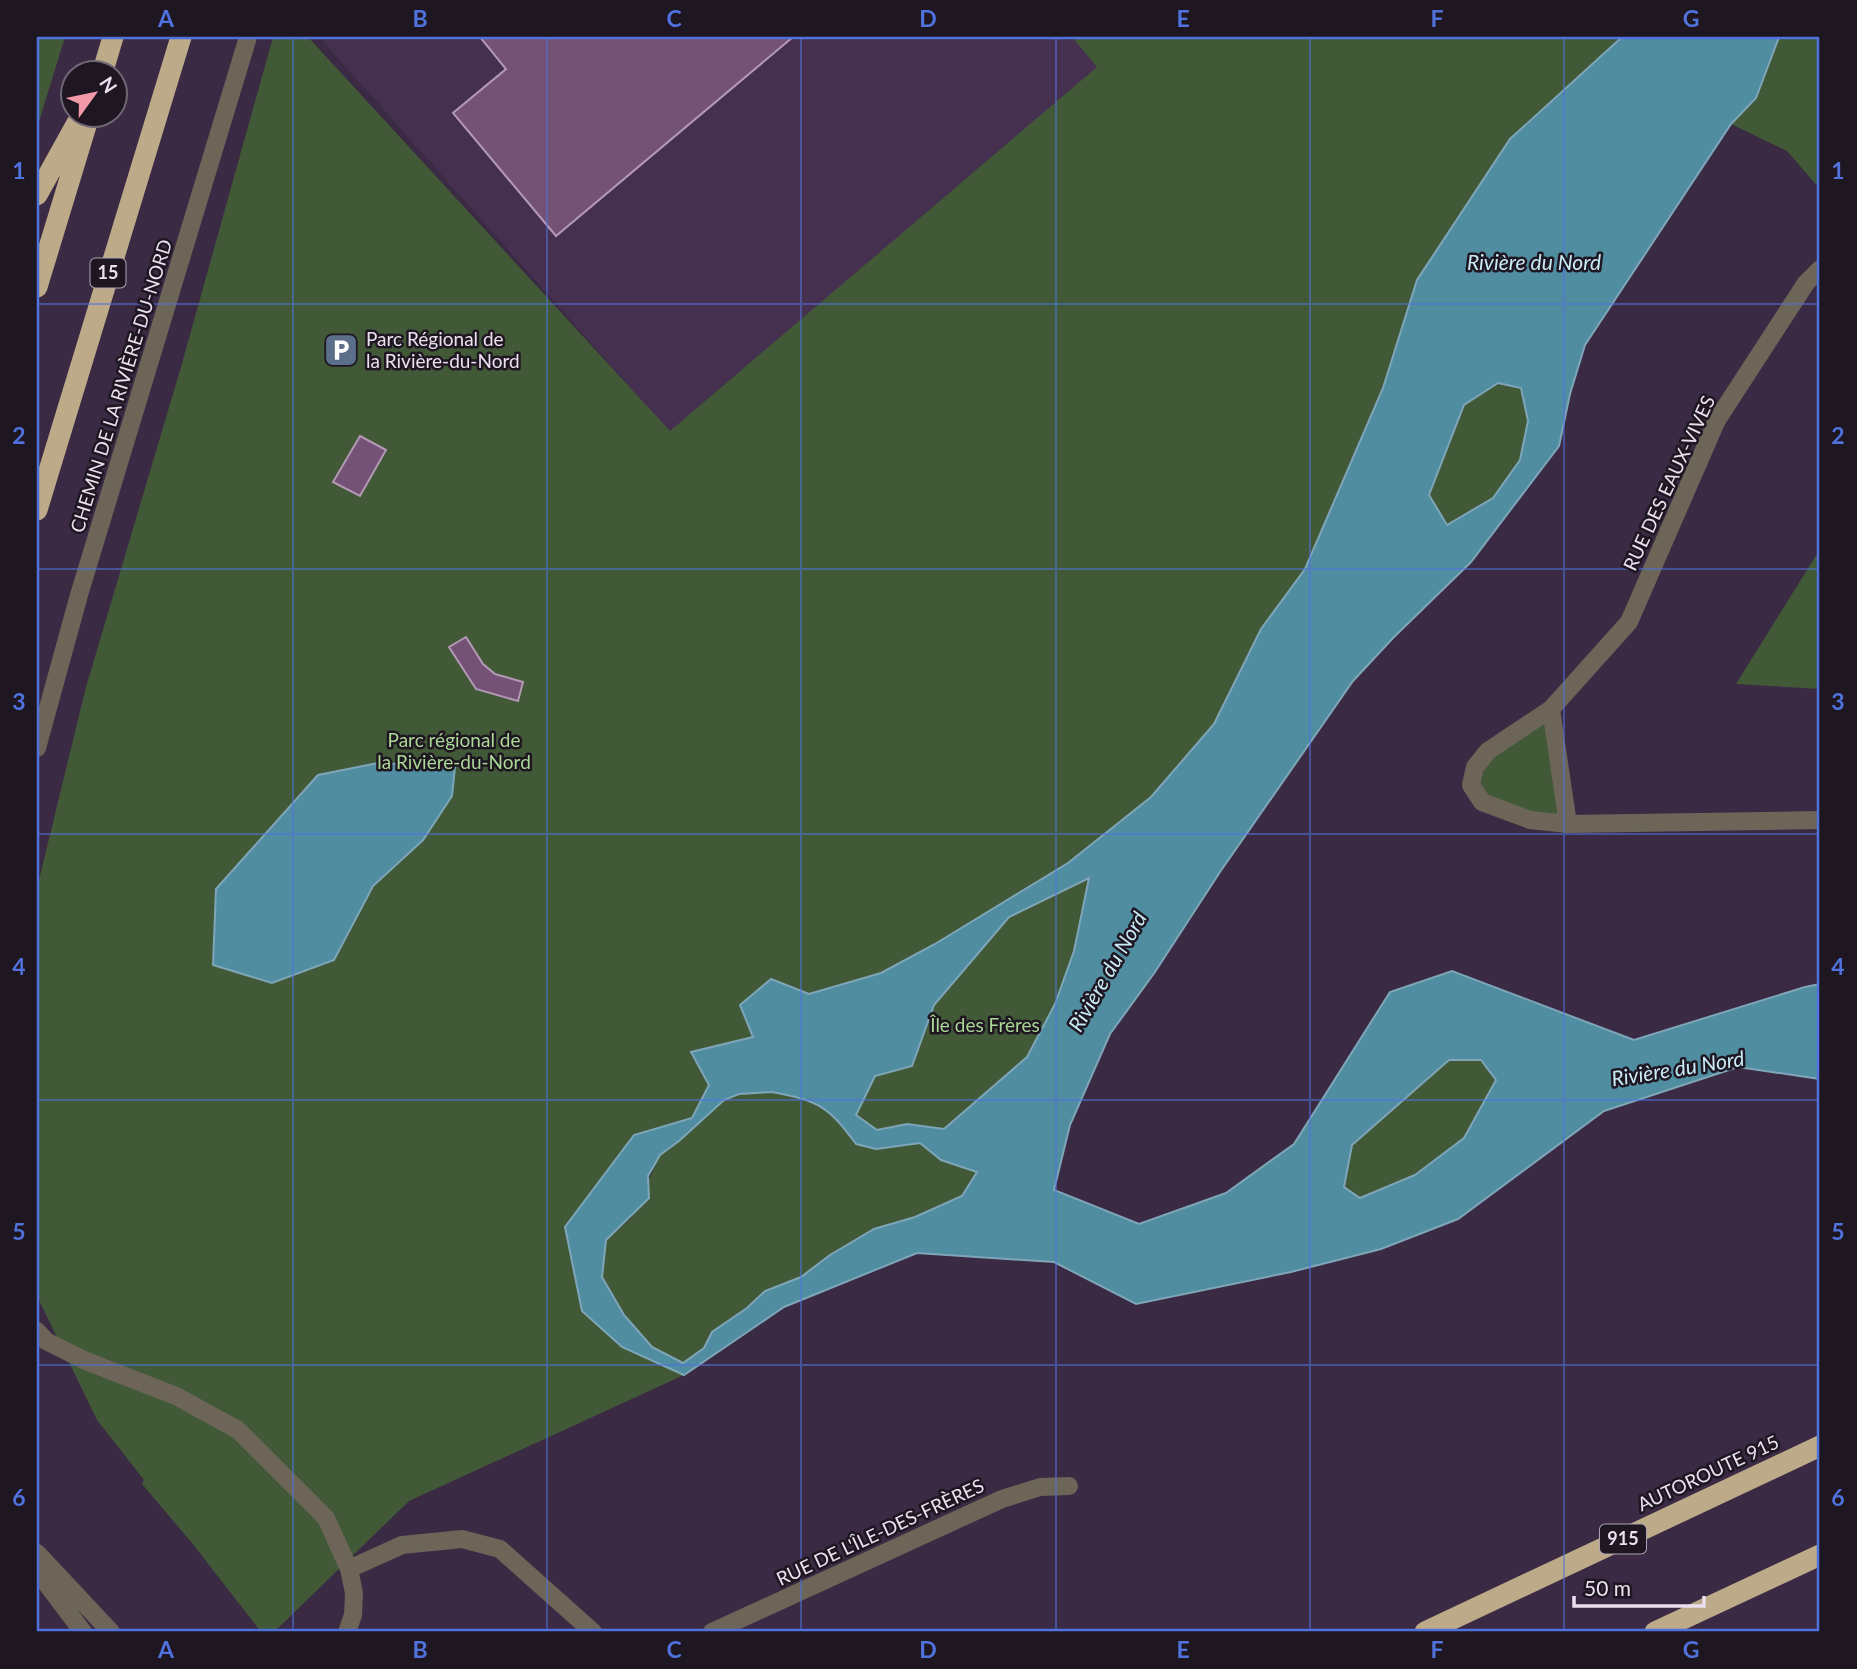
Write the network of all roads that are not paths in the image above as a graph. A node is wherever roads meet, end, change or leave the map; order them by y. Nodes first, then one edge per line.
1 (113, 37) edge
2 (181, 37) edge
3 (248, 37) edge
4 (106, 60) edge
5 (74, 130) edge
6 (85, 130) edge
7 (37, 195) edge
8 (1820, 269) edge
9 (37, 287) edge
10 (37, 510) edge
11 (1551, 709) junction
12 (37, 748) edge
13 (1820, 820) edge
14 (1568, 824) junction
15 (37, 1331) edge
16 (1820, 1446) edge
17 (1069, 1486) dead end
18 (37, 1553) edge
19 (1820, 1555) edge
20 (349, 1569) junction
21 (37, 1571) edge
22 (83, 1632) edge
23 (111, 1632) edge
24 (347, 1632) edge
25 (593, 1632) edge
26 (712, 1632) edge
27 (1425, 1632) edge
28 (1655, 1632) edge

1 - 4 highway
2 - 10 highway, 15
3 - 12 street, CHEMIN DE LA RIVIÈRE-DU-NORD
5 - 7 highway
6 - 9 highway
8 - 11 street, RUE DES EAUX-VIVES
11 - 14 street
11 - 14 street, RUE DES EAUX-VIVES
13 - 14 street, RUE DES EAUX-VIVES
15 - 20 street
16 - 27 highway, AUTOROUTE 915 / 915
17 - 26 street, RUE DE L'ÎLE-DES-FRÈRES
18 - 23 street
19 - 28 highway
20 - 24 street
20 - 25 street
21 - 22 street

